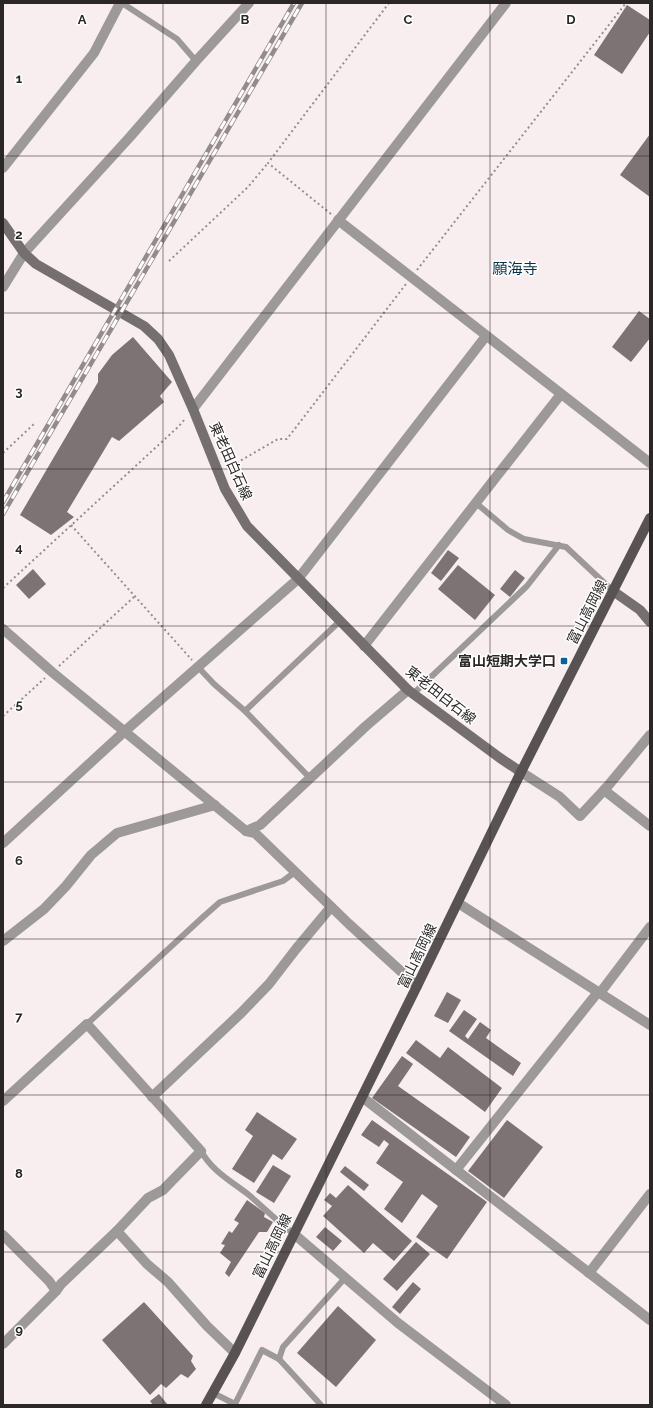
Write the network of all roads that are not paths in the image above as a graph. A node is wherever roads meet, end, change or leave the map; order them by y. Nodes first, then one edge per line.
1 (121, 3) edge
2 (249, 3) edge
3 (506, 3) edge
4 (196, 61) junction
5 (3, 168) edge
6 (338, 220) junction
7 (3, 223) edge
8 (24, 253) junction
9 (3, 287) edge
10 (486, 336) junction
11 (561, 394) junction
12 (193, 409) junction
13 (650, 463) edge
14 (476, 503) junction
15 (650, 518) edge
16 (559, 545) junction
17 (298, 579) junction
18 (613, 591) junction
19 (340, 621) junction
20 (650, 622) edge
21 (3, 629) edge
22 (364, 646) junction
23 (198, 667) junction
24 (410, 692) junction
25 (245, 711) junction
26 (125, 731) junction
27 (650, 735) edge
28 (521, 772) junction
29 (310, 778) junction
30 (604, 790) junction
31 (215, 805) junction
32 (650, 826) edge
33 (246, 830) junction
34 (3, 843) edge
35 (295, 872) junction
36 (458, 903) junction
37 (331, 907) junction
38 (650, 927) edge
39 (3, 941) edge
40 (417, 986) junction
41 (599, 993) junction
42 (87, 1024) junction
43 (650, 1025) edge
44 (152, 1096) junction
45 (362, 1097) junction
46 (3, 1101) edge
47 (201, 1151) junction
48 (456, 1170) junction
49 (650, 1194) edge
50 (117, 1231) junction
51 (294, 1234) junction
52 (3, 1235) edge
53 (589, 1273) junction
54 (345, 1278) junction
55 (56, 1291) junction
56 (650, 1320) edge
57 (3, 1344) edge
58 (235, 1353) junction
59 (279, 1359) junction
60 (213, 1393) junction
61 (206, 1405) edge
62 (235, 1405) edge
63 (321, 1405) edge
64 (506, 1405) edge

1 - 4 lane
1 - 5 street
2 - 4 street
3 - 6 street
4 - 8 street
6 - 10 street
6 - 12 street
7 - 8 main road, 東老田白石線
8 - 9 street
8 - 12 main road, 東老田白石線
10 - 11 street
10 - 17 street
11 - 13 street
11 - 14 street
12 - 17 main road, 東老田白石線
14 - 16 lane
14 - 22 street
15 - 18 main road, 富山高岡線
16 - 18 lane
16 - 24 lane
17 - 19 main road, 東老田白石線
17 - 23 street
18 - 20 main road
18 - 28 main road, 富山高岡線
19 - 22 main road, 東老田白石線
19 - 25 lane
21 - 26 street
22 - 24 main road, 東老田白石線
23 - 25 lane
23 - 26 street
24 - 28 main road, 東老田白石線
24 - 29 street
25 - 29 lane
26 - 31 street
26 - 34 street
27 - 30 street
28 - 30 street
28 - 36 main road, 富山高岡線
29 - 33 street
30 - 32 street
31 - 33 street
31 - 39 street
33 - 35 street
35 - 37 street
35 - 42 lane
36 - 40 main road, 富山高岡線
36 - 41 street
37 - 40 street
37 - 44 street
38 - 41 street
40 - 45 main road, 富山高岡線
41 - 43 street
41 - 48 street
42 - 44 street
42 - 46 street
44 - 47 street
45 - 48 street
45 - 51 main road, 富山高岡線
47 - 50 street
47 - 51 lane
48 - 53 street
49 - 53 street
50 - 55 street
50 - 58 street
51 - 54 street
51 - 58 main road, 富山高岡線
52 - 55 street
53 - 56 street
54 - 59 lane
54 - 64 street
55 - 57 street
58 - 60 main road, 富山高岡線
59 - 62 lane
59 - 63 lane
60 - 61 main road, 富山高岡線
60 - 62 lane

